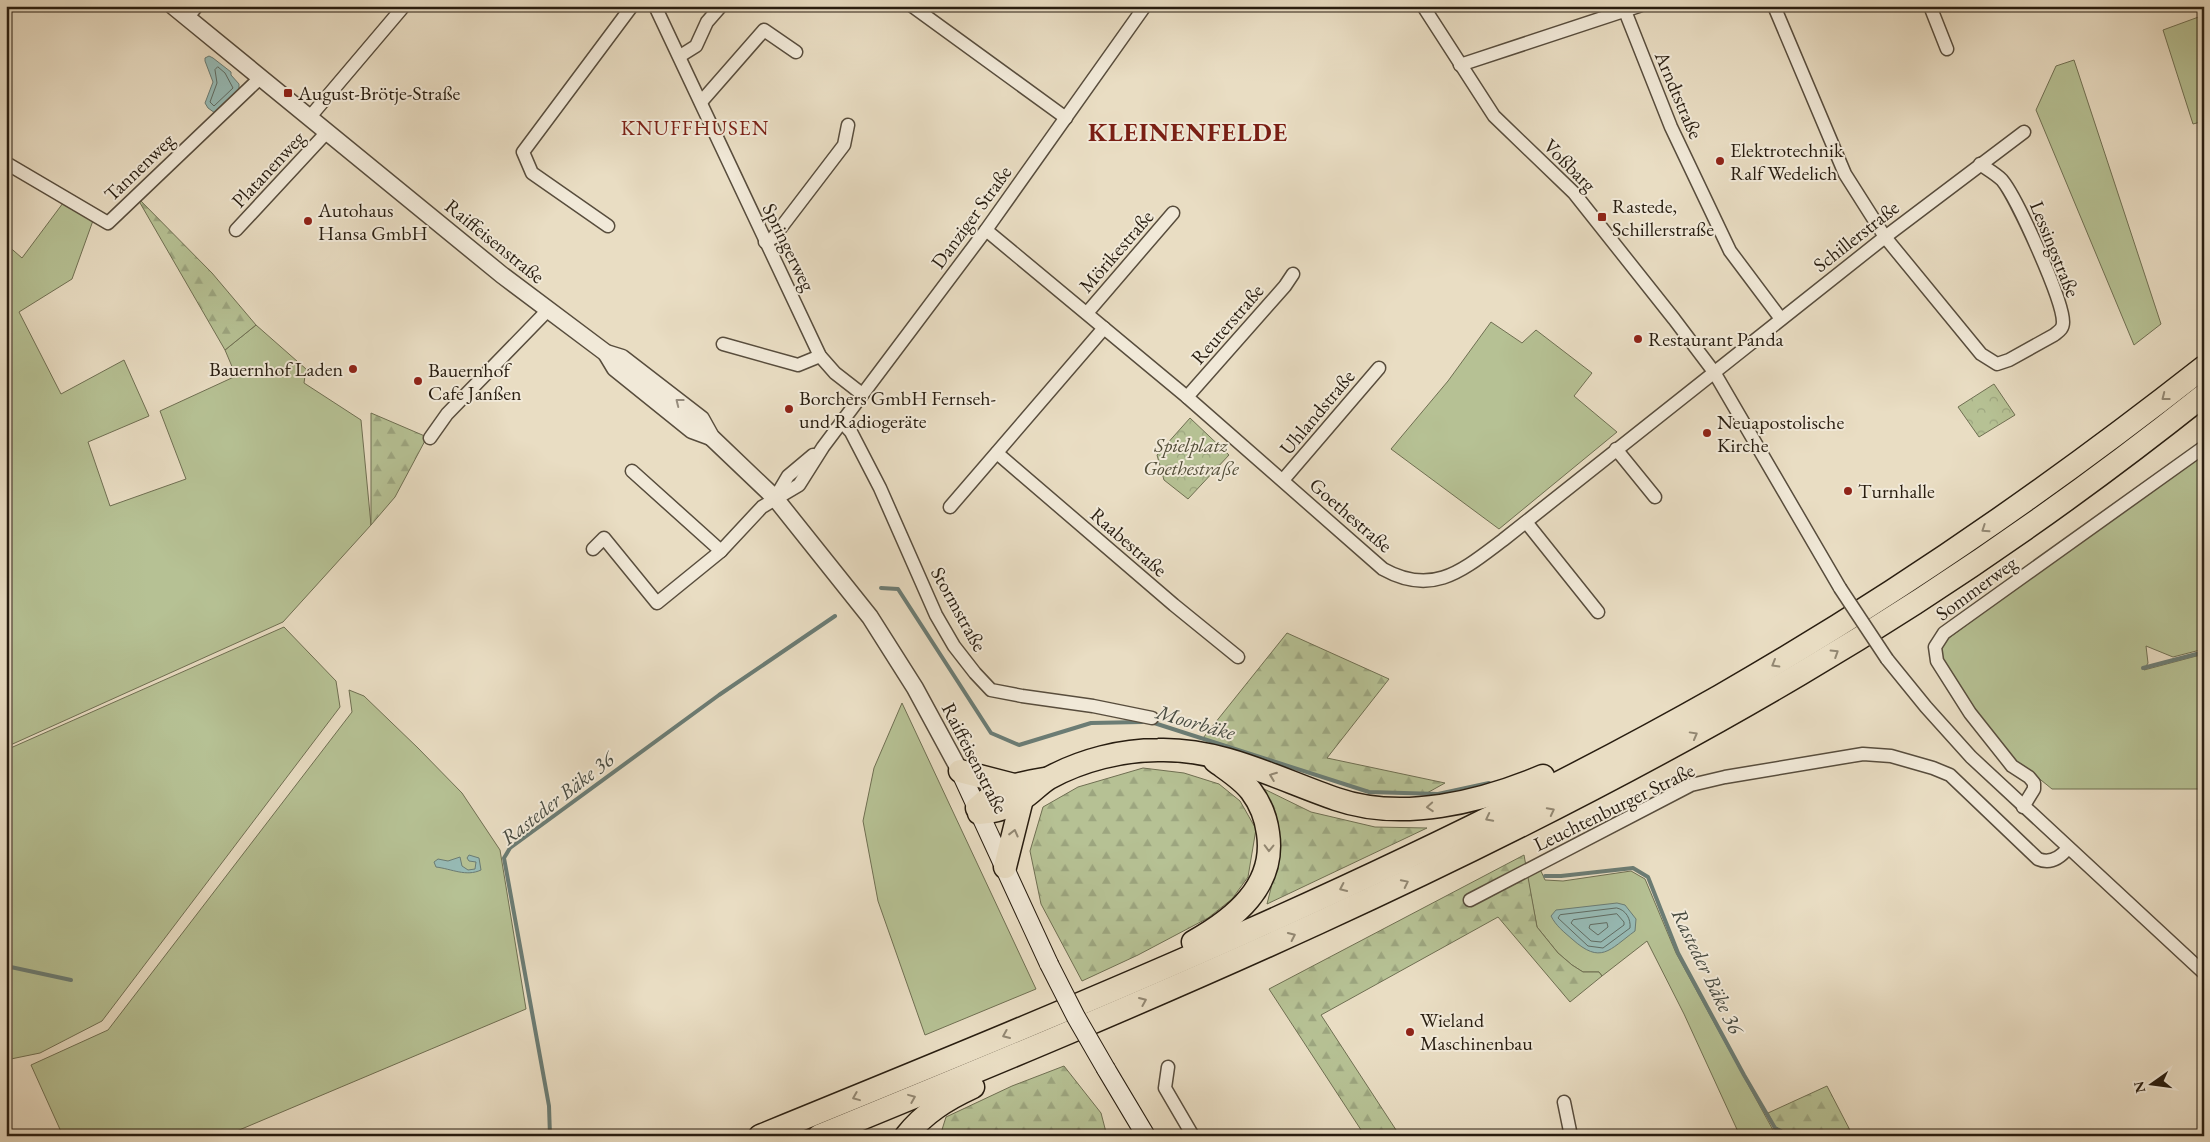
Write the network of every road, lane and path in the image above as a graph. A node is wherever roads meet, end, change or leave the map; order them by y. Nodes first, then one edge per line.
1 (173, 6) edge
2 (404, 6) edge
3 (632, 6) edge
4 (655, 6) edge
5 (722, 6) edge
6 (912, 6) edge
7 (1144, 6) edge
8 (1422, 6) edge
9 (1639, 6) edge
10 (1774, 6) edge
11 (1930, 6) edge
12 (1625, 11) junction
13 (192, 12) edge
14 (1946, 49) dead end
15 (796, 52) dead end
16 (680, 56) junction
17 (1460, 66) junction
18 (260, 78) junction
19 (702, 102) junction
20 (309, 118) junction
21 (1066, 118) junction
22 (848, 125) dead end
23 (327, 132) junction
24 (2024, 132) dead end
25 (6, 163) edge
26 (1980, 164) junction
27 (1173, 213) dead end
28 (608, 226) dead end
29 (236, 230) dead end
30 (986, 230) junction
31 (1885, 237) junction
32 (765, 242) junction
33 (1293, 274) dead end
34 (548, 310) junction
35 (1087, 313) junction
36 (1781, 319) junction
37 (1104, 328) junction
38 (723, 344) dead end
39 (820, 356) junction
40 (2204, 367) edge
41 (1379, 368) dead end
42 (1714, 372) junction
43 (862, 394) junction
44 (2204, 395) edge
45 (1187, 398) junction
46 (842, 422) junction
47 (430, 438) dead end
48 (2204, 447) edge
49 (1616, 449) junction
50 (997, 453) junction
51 (632, 472) dead end
52 (1283, 480) junction
53 (1655, 497) dead end
54 (775, 498) junction
55 (950, 507) dead end
56 (1526, 522) junction
57 (593, 549) dead end
58 (721, 551) junction
59 (1598, 612) dead end
60 (1238, 657) dead end
61 (1718, 697) junction
62 (1152, 718) dead end
63 (1206, 755) junction
64 (960, 771) junction
65 (1018, 792) junction
66 (2023, 807) junction
67 (978, 810) junction
68 (2068, 848) junction
69 (1005, 867) junction
70 (1470, 900) dead end
71 (2204, 973) edge
72 (1090, 1000) junction
73 (1098, 1021) junction
74 (1168, 1067) dead end
75 (1564, 1102) dead end
76 (760, 1136) edge
77 (819, 1136) edge
78 (906, 1136) edge
79 (1146, 1136) edge
80 (1193, 1136) edge
81 (1571, 1136) edge

1 - 13 street, Raiffeisenstraße
2 - 20 street
3 - 28 street
4 - 16 street, Springerweg
5 - 16 street
6 - 21 street
7 - 21 street, Danziger Straße
8 - 17 street, Voßbarg
9 - 12 street
10 - 31 street
11 - 14 street
12 - 17 street
12 - 36 street, Arndtstraße
13 - 18 street, Raiffeisenstraße
15 - 19 street
16 - 19 street, Springerweg
17 - 42 street, Voßbarg
18 - 20 street, Raiffeisenstraße
18 - 25 street, Tannenweg
19 - 32 street, Springerweg
20 - 23 street, Raiffeisenstraße
21 - 30 street, Danziger Straße
22 - 32 street
23 - 29 street, Platanenweg
23 - 34 street, Raiffeisenstraße
24 - 26 street, Schillerstraße
26 - 31 street, Schillerstraße
26 - 31 street, Lessingstraße
27 - 35 street, Mörikestraße
30 - 35 street, Goethestraße
30 - 43 street, Danziger Straße
31 - 36 street, Schillerstraße
32 - 39 street, Springerweg
33 - 45 street, Reuterstraße
34 - 47 street
34 - 54 street, Raiffeisenstraße
35 - 37 street, Goethestraße
36 - 42 street, Schillerstraße
37 - 45 street, Goethestraße
37 - 50 street
38 - 39 street
39 - 43 street, Springerweg
40 -> 61 highway
41 - 52 street, Uhlandstraße
42 - 49 street, Goethestraße
42 - 66 street, bridge
43 - 46 street, Danziger Straße
73 -> 44 highway
45 - 52 street, Goethestraße
46 - 54 street, Danziger Straße
46 - 62 street, Stormstraße
48 - 66 street, Sommerweg
49 - 53 street
49 - 56 street, Goethestraße
50 - 55 street
50 - 60 street, Raabestraße
51 - 58 street
52 - 56 street, Goethestraße
54 - 58 street, Danziger Straße
54 - 64 street, Raiffeisenstraße
56 - 59 street
57 - 58 street, Danziger Straße
61 -> 63 highway
61 -> 72 highway
63 - 65 highway
63 -> 72 highway
64 - 65 highway
64 - 67 main road, Raiffeisenstraße
65 - 67 highway
69 -> 65 highway
66 - 68 street
67 - 69 main road, Raiffeisenstraße
68 - 70 street, Leuchtenburger Straße
68 - 71 street
69 - 79 main road, Raiffeisenstraße, bridge
72 -> 76 highway
77 -> 73 highway
73 - 78 highway
74 - 80 street
75 - 81 street

